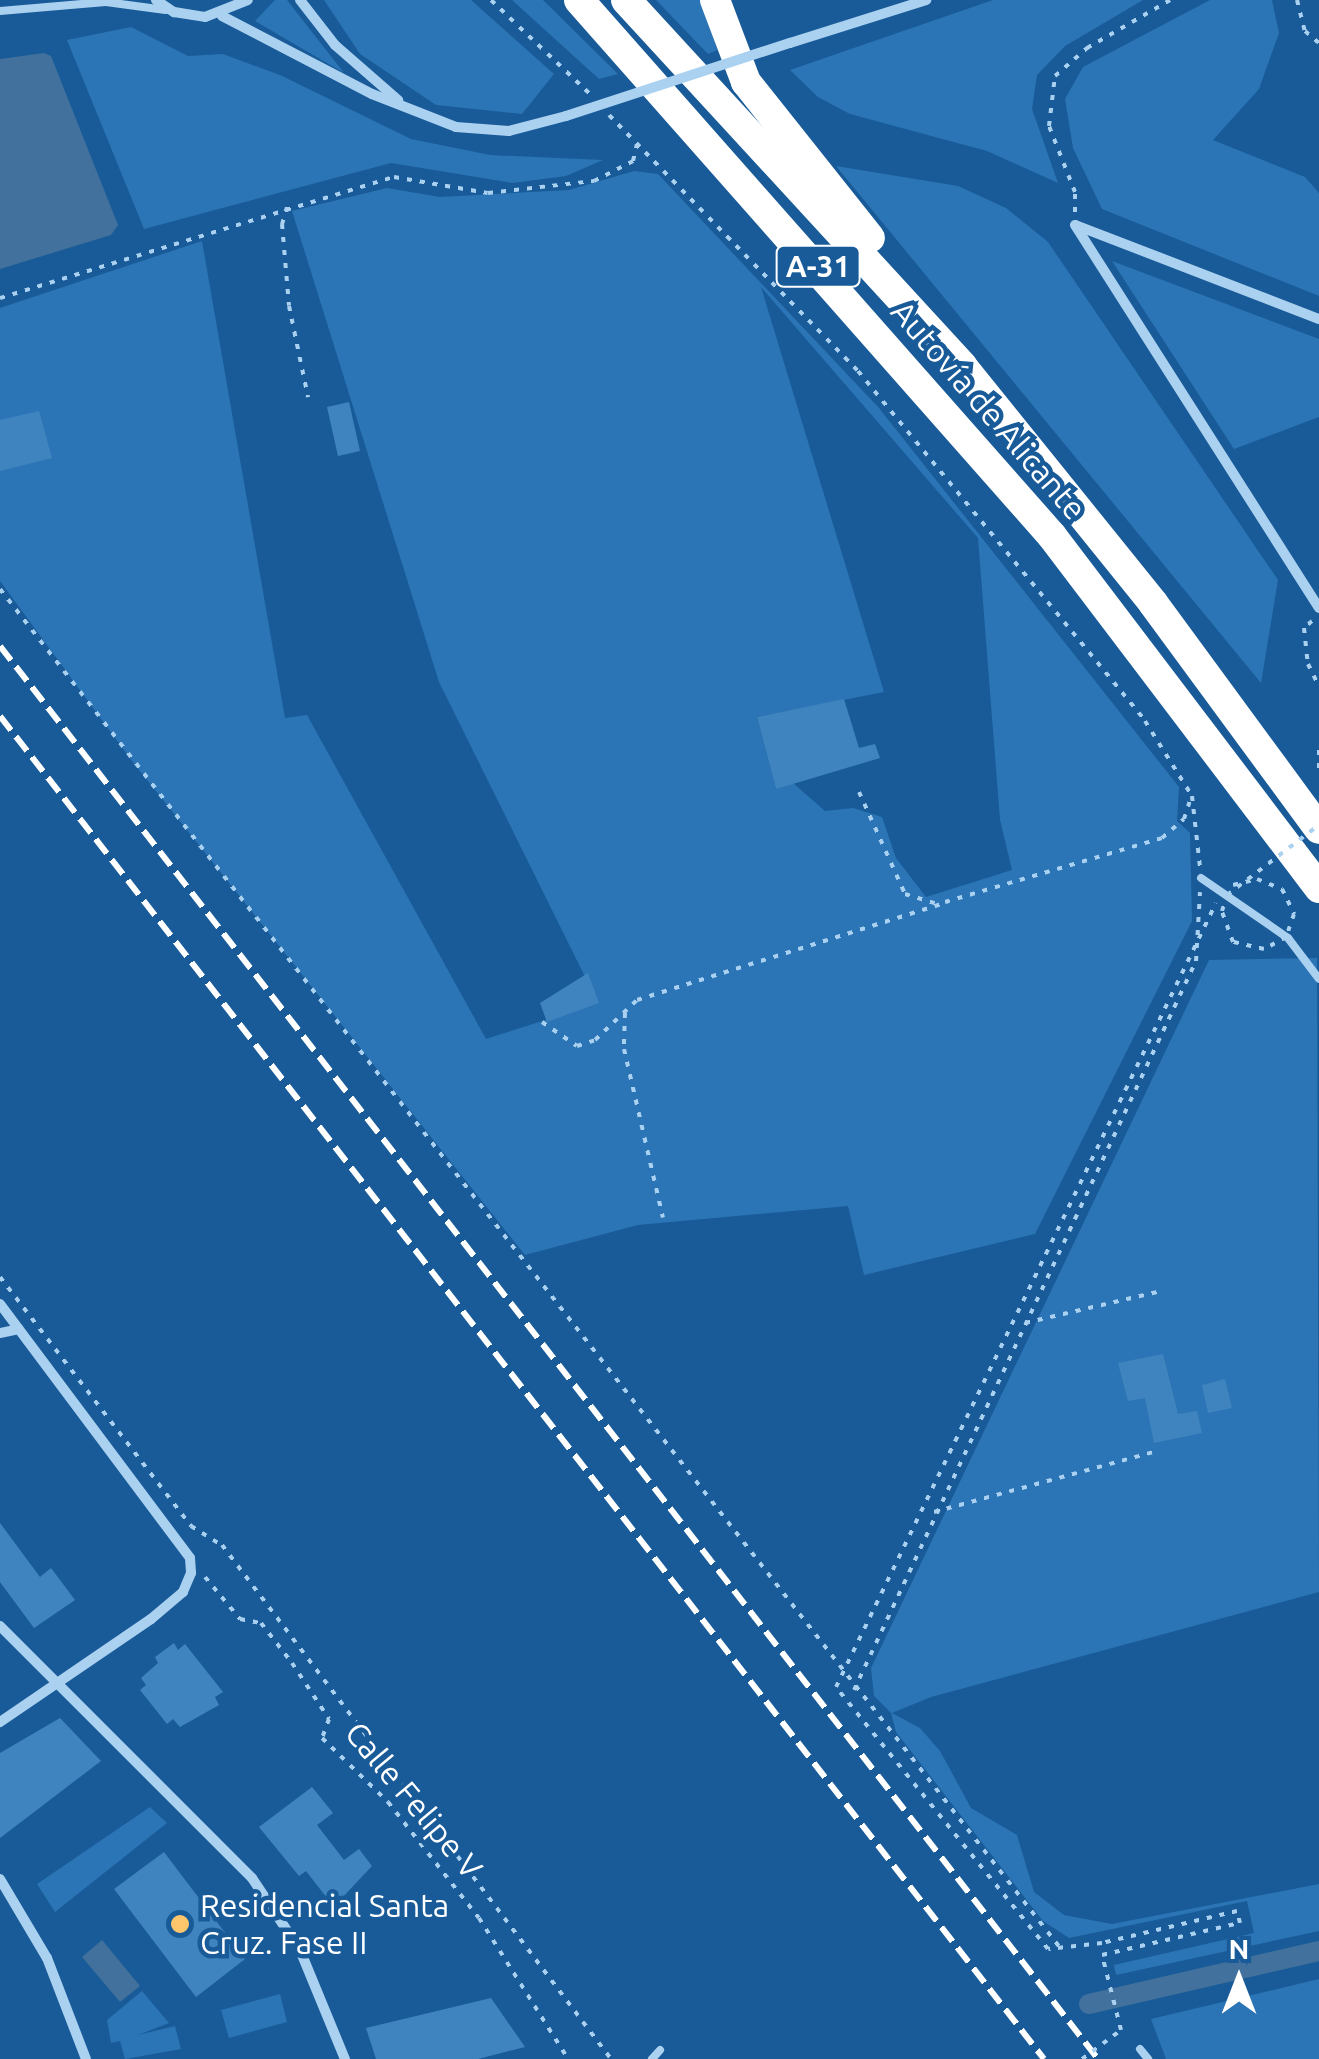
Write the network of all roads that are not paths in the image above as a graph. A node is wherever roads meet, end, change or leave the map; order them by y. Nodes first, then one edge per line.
1 (54, 0) edge
2 (156, 0) edge
3 (248, 0) edge
4 (300, 0) edge
5 (579, 0) edge
6 (626, 0) edge
7 (715, 0) edge
8 (926, 0) edge
9 (44, 4) junction
10 (0, 11) edge
11 (174, 12) junction
12 (222, 16) junction
13 (407, 108) junction
14 (1319, 319) edge
15 (962, 366) junction
16 (1319, 611) edge
17 (1319, 827) edge
18 (1201, 878) road end
19 (1319, 888) edge
20 (1319, 979) edge
21 (0, 1304) edge
22 (19, 1328) junction
23 (0, 1333) edge
24 (0, 1626) edge
25 (52, 1683) junction
26 (0, 1722) edge
27 (0, 1879) edge
28 (660, 2050) dead end
29 (1140, 2050) dead end
30 (86, 2059) edge
31 (345, 2059) edge
32 (652, 2059) edge
33 (1148, 2059) edge

1 - 9 lane
2 - 11 street
3 - 12 street
4 - 13 street
5 - 19 highway, Autovía de Alicante / A-31
6 - 15 highway, Autovía de Alicante / A-31
7 - 15 highway
8 - 13 street, bridge
9 - 10 lane
9 - 11 lane
11 - 12 street
12 - 13 street
14 - 16 street
15 - 17 highway, Autovía de Alicante / A-31
18 - 20 lane
21 - 22 street
22 - 23 street
22 - 25 street
24 - 25 street
25 - 26 street
25 - 31 street
27 - 30 street
28 - 32 lane
29 - 33 lane

